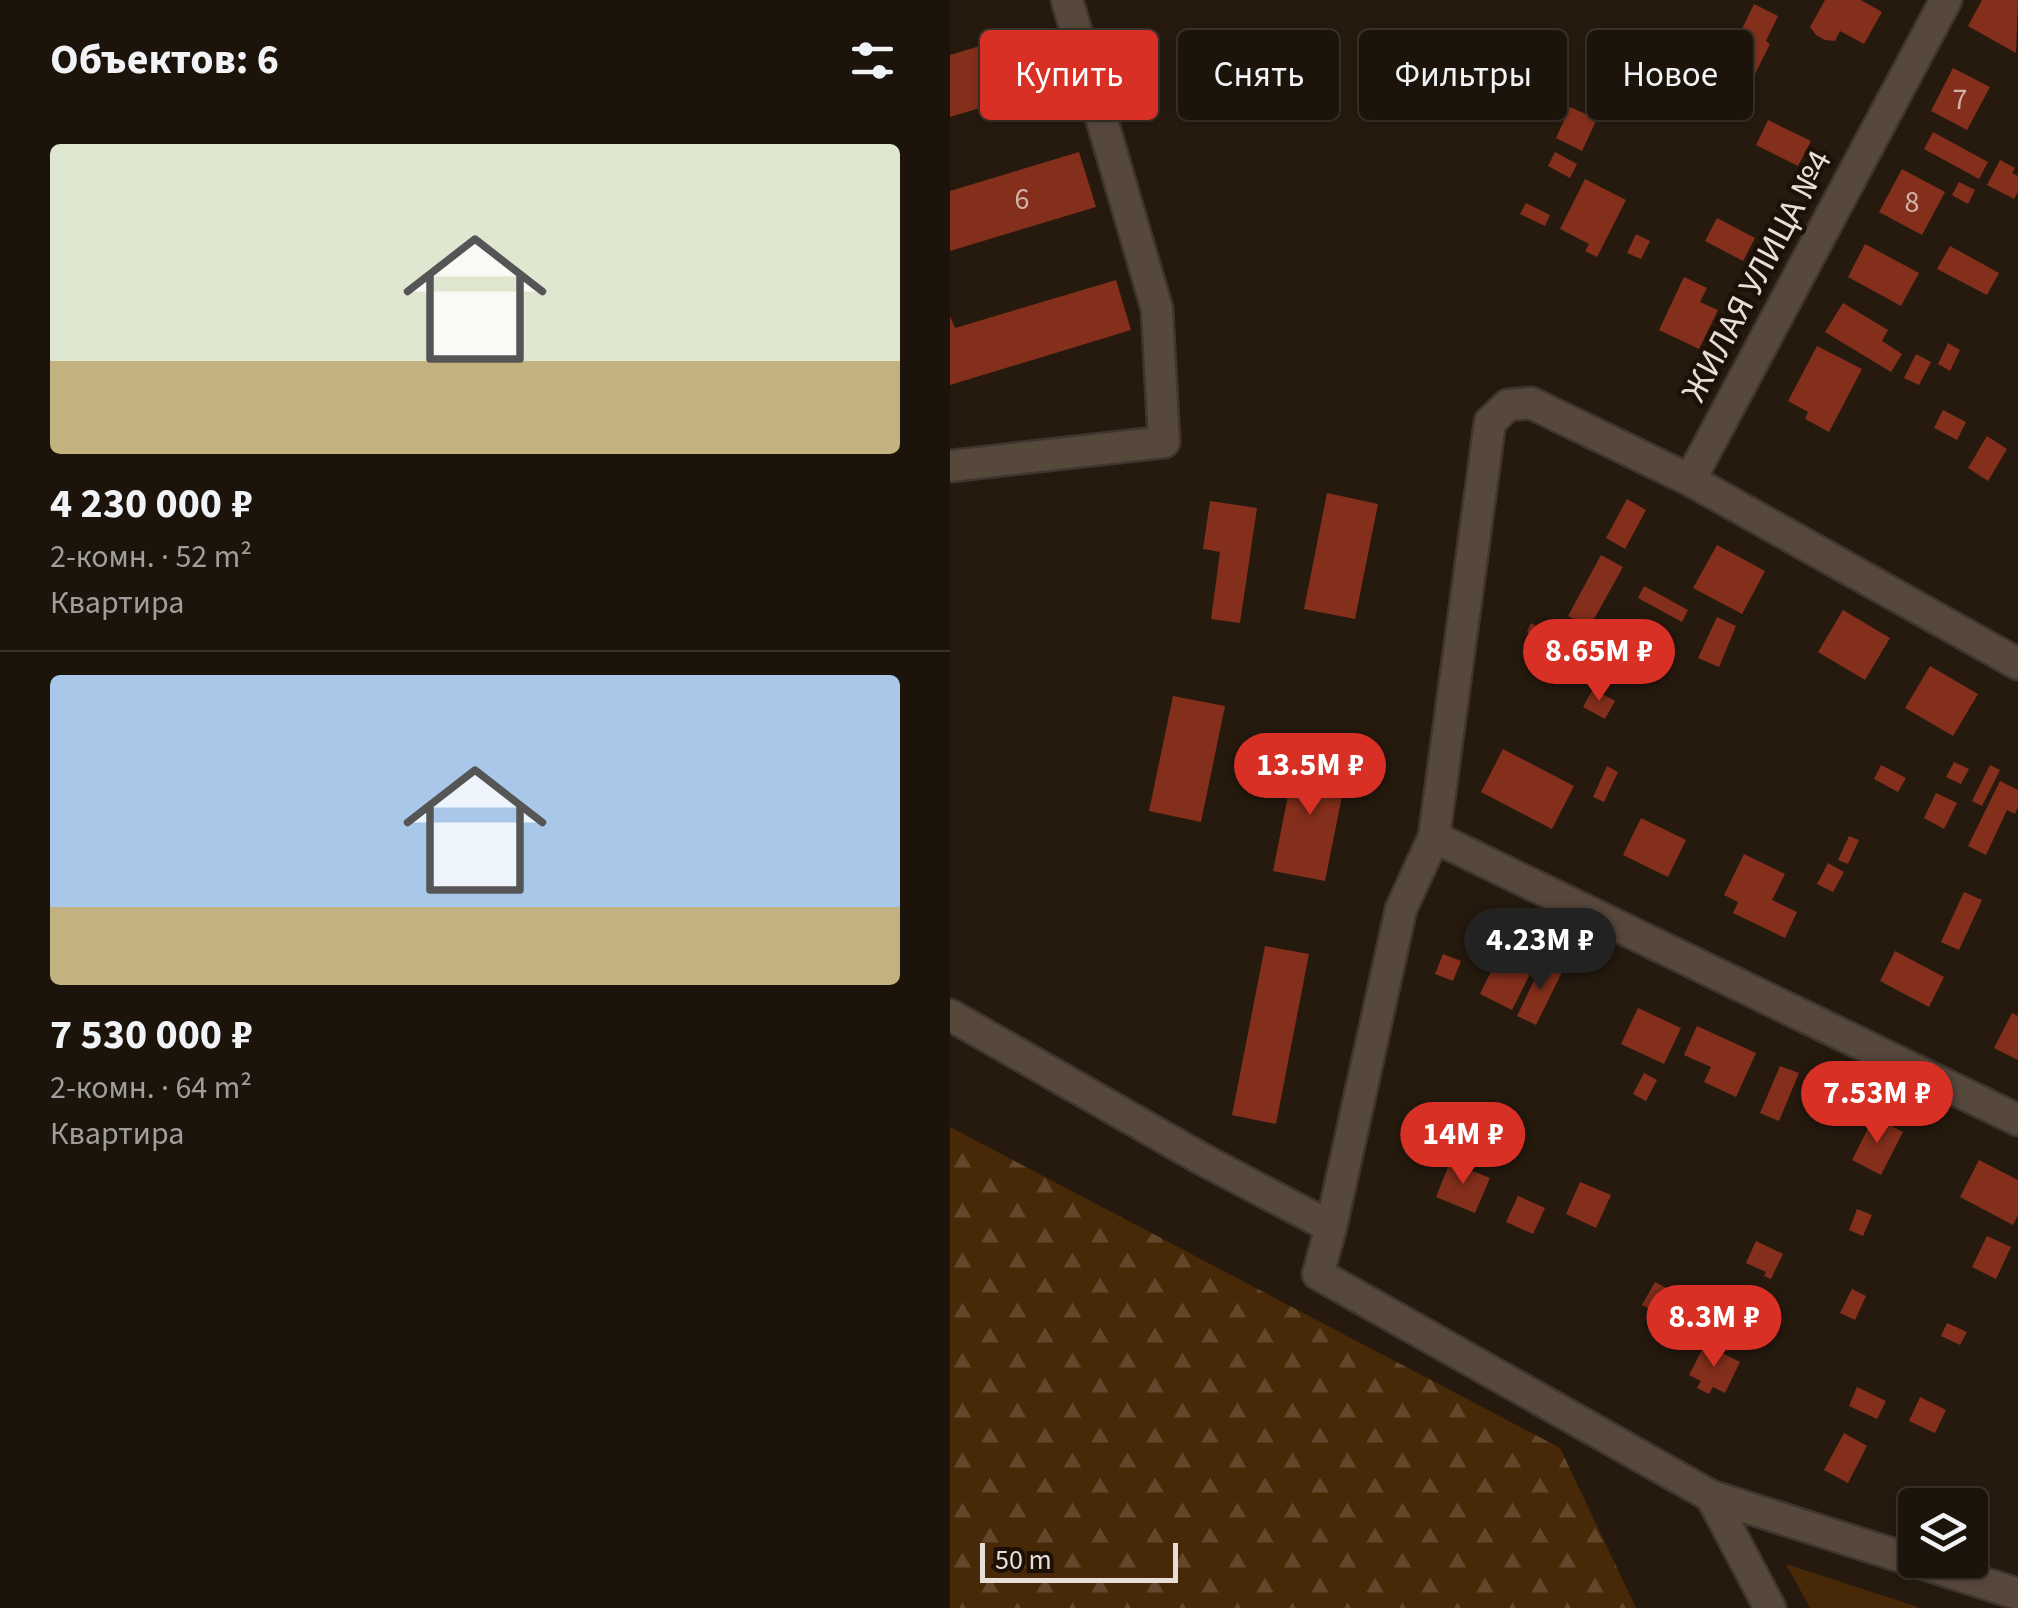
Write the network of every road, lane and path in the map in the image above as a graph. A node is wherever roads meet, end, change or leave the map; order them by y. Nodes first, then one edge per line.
1 (1067, 0) edge
2 (1946, 0) edge
3 (950, 466) edge
4 (1690, 480) junction
5 (2018, 664) edge
6 (1434, 838) junction
7 (950, 1015) edge
8 (2018, 1120) edge
9 (1331, 1227) junction
10 (1711, 1496) junction
11 (2018, 1594) edge
12 (1770, 1608) edge

1 - 3 street
2 - 4 street, ЖИЛАЯ УЛИЦА №4
4 - 5 street
4 - 6 street
6 - 8 street
6 - 9 street
7 - 9 street
9 - 10 street
10 - 11 street
10 - 12 street

